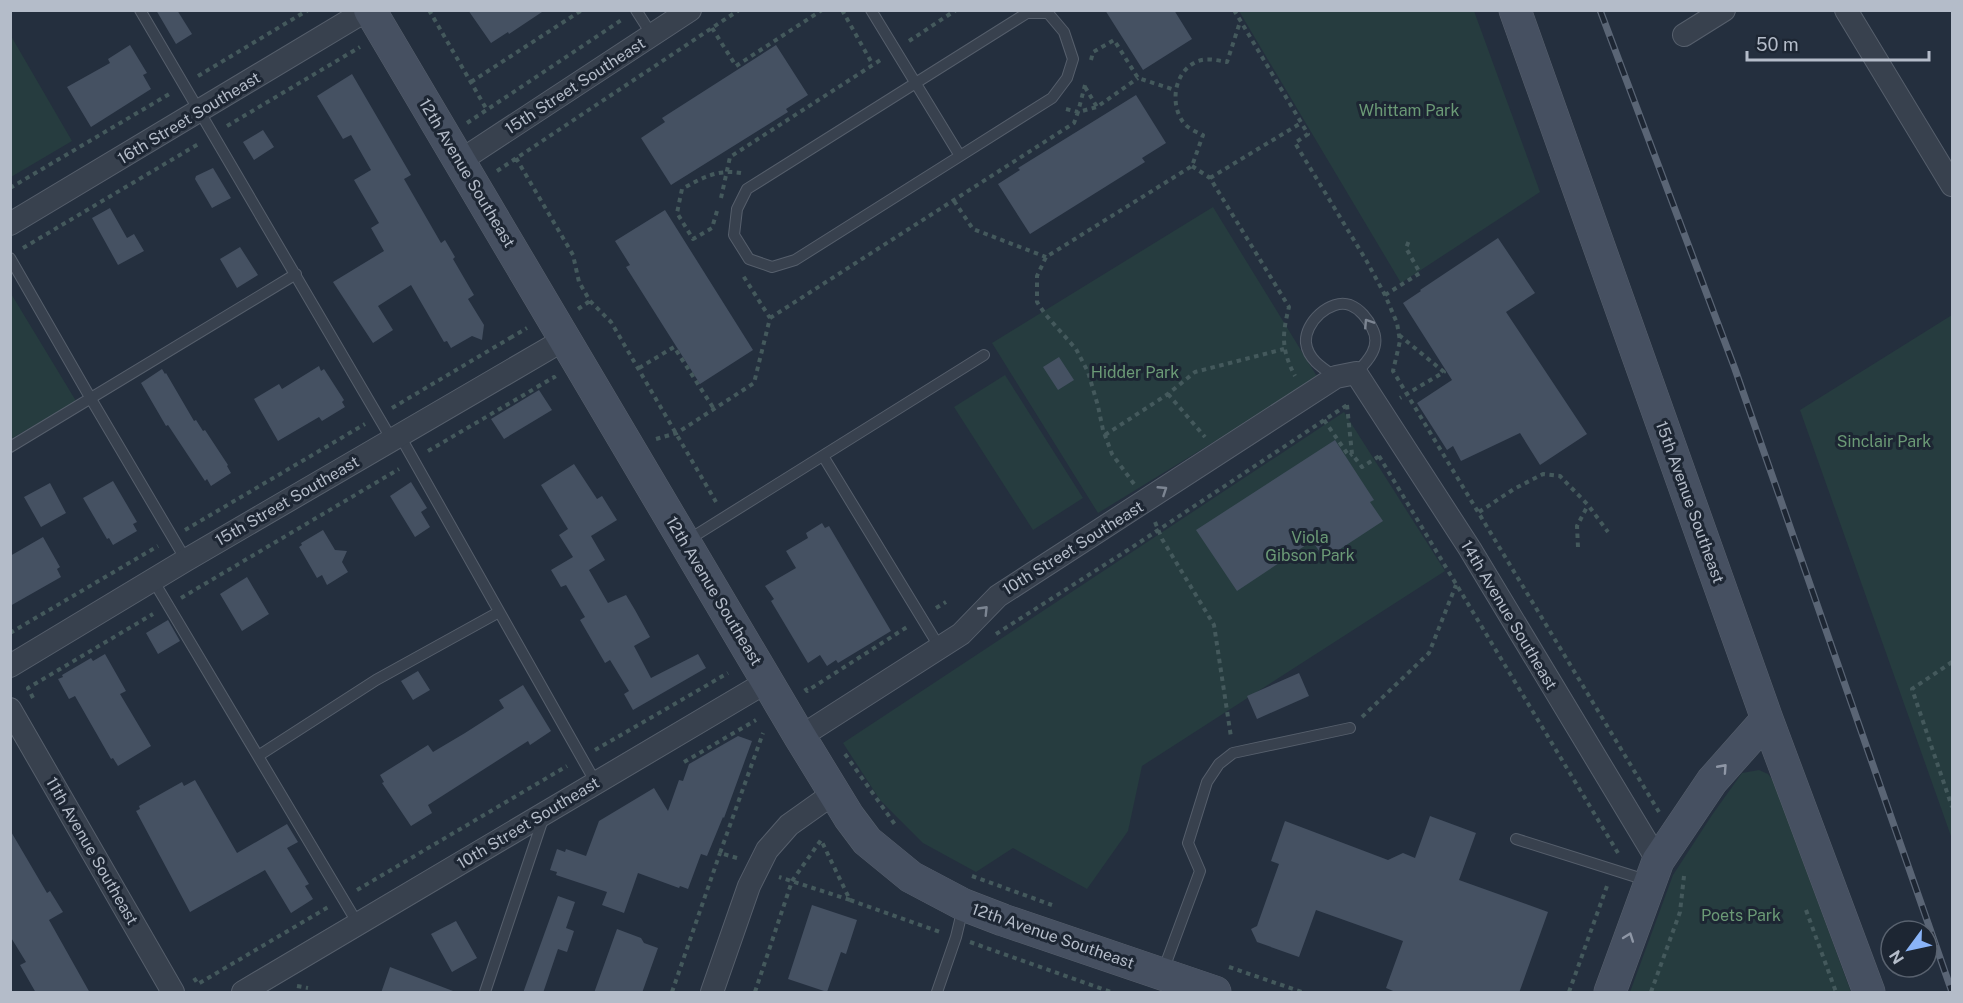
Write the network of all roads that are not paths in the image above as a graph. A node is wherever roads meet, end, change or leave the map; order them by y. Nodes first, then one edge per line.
1 (140, 10) edge
2 (369, 10) edge
3 (871, 10) edge
4 (1515, 10) edge
5 (1724, 10) edge
6 (1846, 10) edge
7 (636, 11) edge
8 (698, 15) edge
9 (652, 35) junction
10 (1684, 35) dead end
11 (915, 84) junction
12 (200, 111) junction
13 (960, 156) junction
14 (460, 161) junction
15 (1953, 185) edge
16 (10, 224) edge
17 (10, 258) edge
18 (296, 274) junction
19 (565, 339) junction
20 (984, 355) dead end
21 (1346, 375) junction
22 (91, 399) junction
23 (396, 438) junction
24 (10, 447) edge
25 (823, 456) junction
26 (685, 542) junction
27 (186, 560) junction
28 (153, 580) junction
29 (499, 612) junction
30 (940, 648) junction
31 (10, 666) edge
32 (768, 681) junction
33 (10, 709) edge
34 (1767, 719) junction
35 (1350, 728) road end
36 (800, 737) junction
37 (258, 756) junction
38 (596, 783) junction
39 (834, 793) junction
40 (545, 813) junction
41 (1516, 839) dead end
42 (1664, 873) junction
43 (964, 905) junction
44 (358, 924) junction
45 (289, 966) junction
46 (1221, 979) edge
47 (1166, 981) edge
48 (173, 993) edge
49 (243, 993) edge
50 (279, 993) edge
51 (485, 993) edge
52 (712, 993) edge
53 (937, 993) edge
54 (1610, 993) edge
55 (1869, 993) edge

1 - 12 lane
2 - 12 street, 16th Street Southeast
2 - 14 main road, 12th Avenue Southeast
3 - 11 lane
4 - 34 main road, 15th Avenue Southeast
5 - 10 street
6 - 15 street
7 - 9 lane
8 - 9 street, 15th Street Southeast
9 - 14 street, 15th Street Southeast
11 - 13 lane
11 - 13 lane
11 - 13 lane
12 - 16 street, 16th Street Southeast
12 - 18 lane
14 - 19 main road, 12th Avenue Southeast
17 - 22 lane
18 - 22 lane
18 - 23 lane
19 - 23 street, 15th Street Southeast
19 - 26 main road, 12th Avenue Southeast
20 - 25 lane
21 -> 21 lane
30 -> 21 street, 10th Street Southeast
21 - 42 street, 14th Avenue Southeast
22 - 24 lane
22 - 27 lane
23 - 27 street, 15th Street Southeast
23 - 29 lane
25 - 26 lane
25 - 30 lane
26 - 32 main road, 12th Avenue Southeast
27 - 28 street, 15th Street Southeast
28 - 31 street, 15th Street Southeast
28 - 37 lane
29 - 37 lane
29 - 38 lane
30 - 36 street, 10th Street Southeast
32 - 36 main road, 12th Avenue Southeast
32 - 38 street, 10th Street Southeast
33 - 48 street, 11th Avenue Southeast
42 -> 34 main road
34 - 55 main road, 15th Avenue Southeast
35 - 47 lane
36 - 39 main road, 12th Avenue Southeast
37 - 44 lane
38 - 40 street, 10th Street Southeast
39 - 43 main road, 12th Avenue Southeast
39 - 52 street
40 - 44 street, 10th Street Southeast
40 - 51 lane
41 - 42 lane
54 -> 42 main road
43 - 47 main road, 12th Avenue Southeast
43 - 53 lane
44 - 45 street, 10th Street Southeast
45 - 49 street, 10th Street Southeast
45 - 50 street
46 - 47 main road, 12th Avenue Southeast

